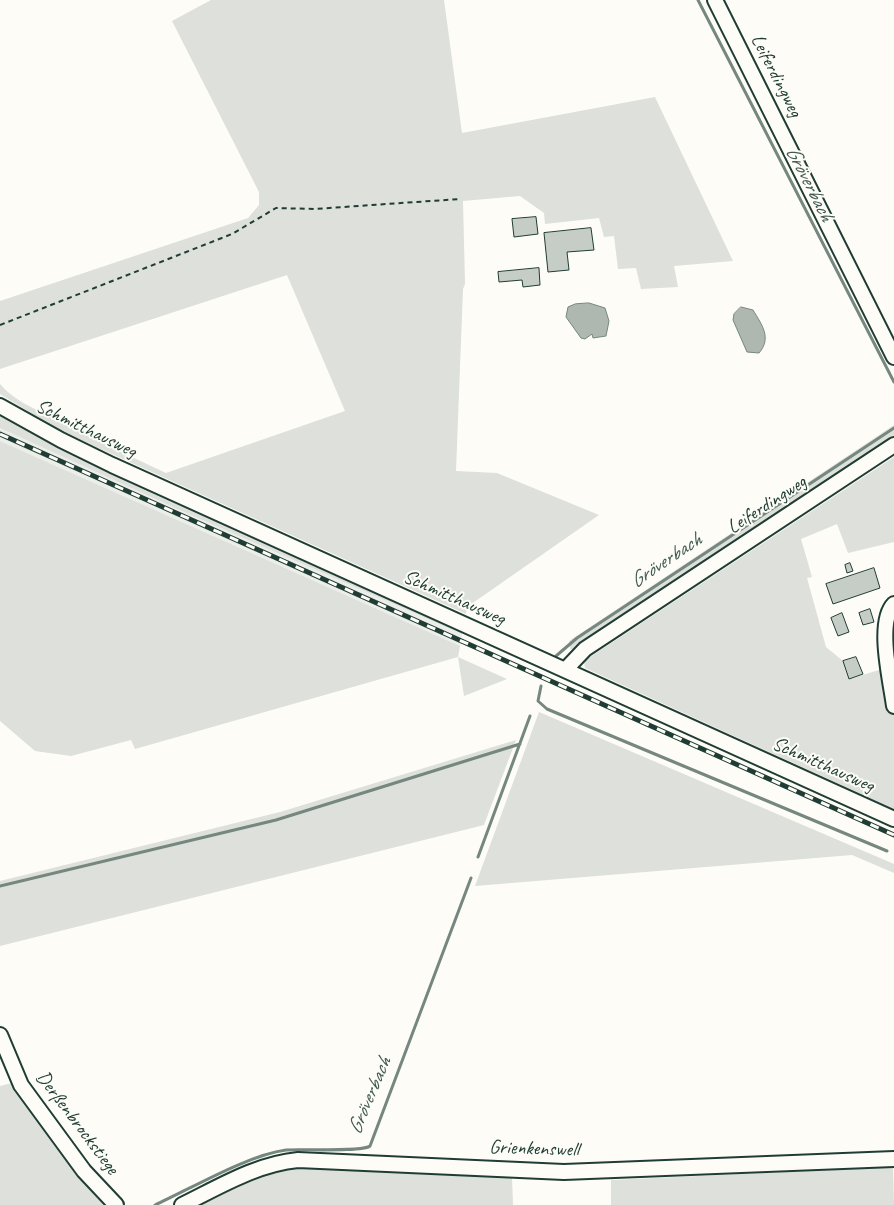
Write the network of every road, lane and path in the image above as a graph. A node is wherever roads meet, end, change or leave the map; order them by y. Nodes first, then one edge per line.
1 (715, 0) edge
2 (460, 199) dead end
3 (0, 325) edge
4 (894, 357) edge
5 (0, 406) edge
6 (894, 445) edge
7 (894, 604) edge
8 (566, 670) junction
9 (894, 706) edge
10 (894, 819) edge
11 (0, 1035) edge
12 (894, 1159) edge
13 (116, 1205) edge
14 (182, 1205) edge

1 - 4 street, Leiferdingweg
2 - 3 path
5 - 8 street, Schmitthausweg
6 - 8 street, Leiferdingweg
7 - 9 street
8 - 10 street, Schmitthausweg
11 - 13 street, Derßenbrockstiege
12 - 14 street, Grienkenswell

